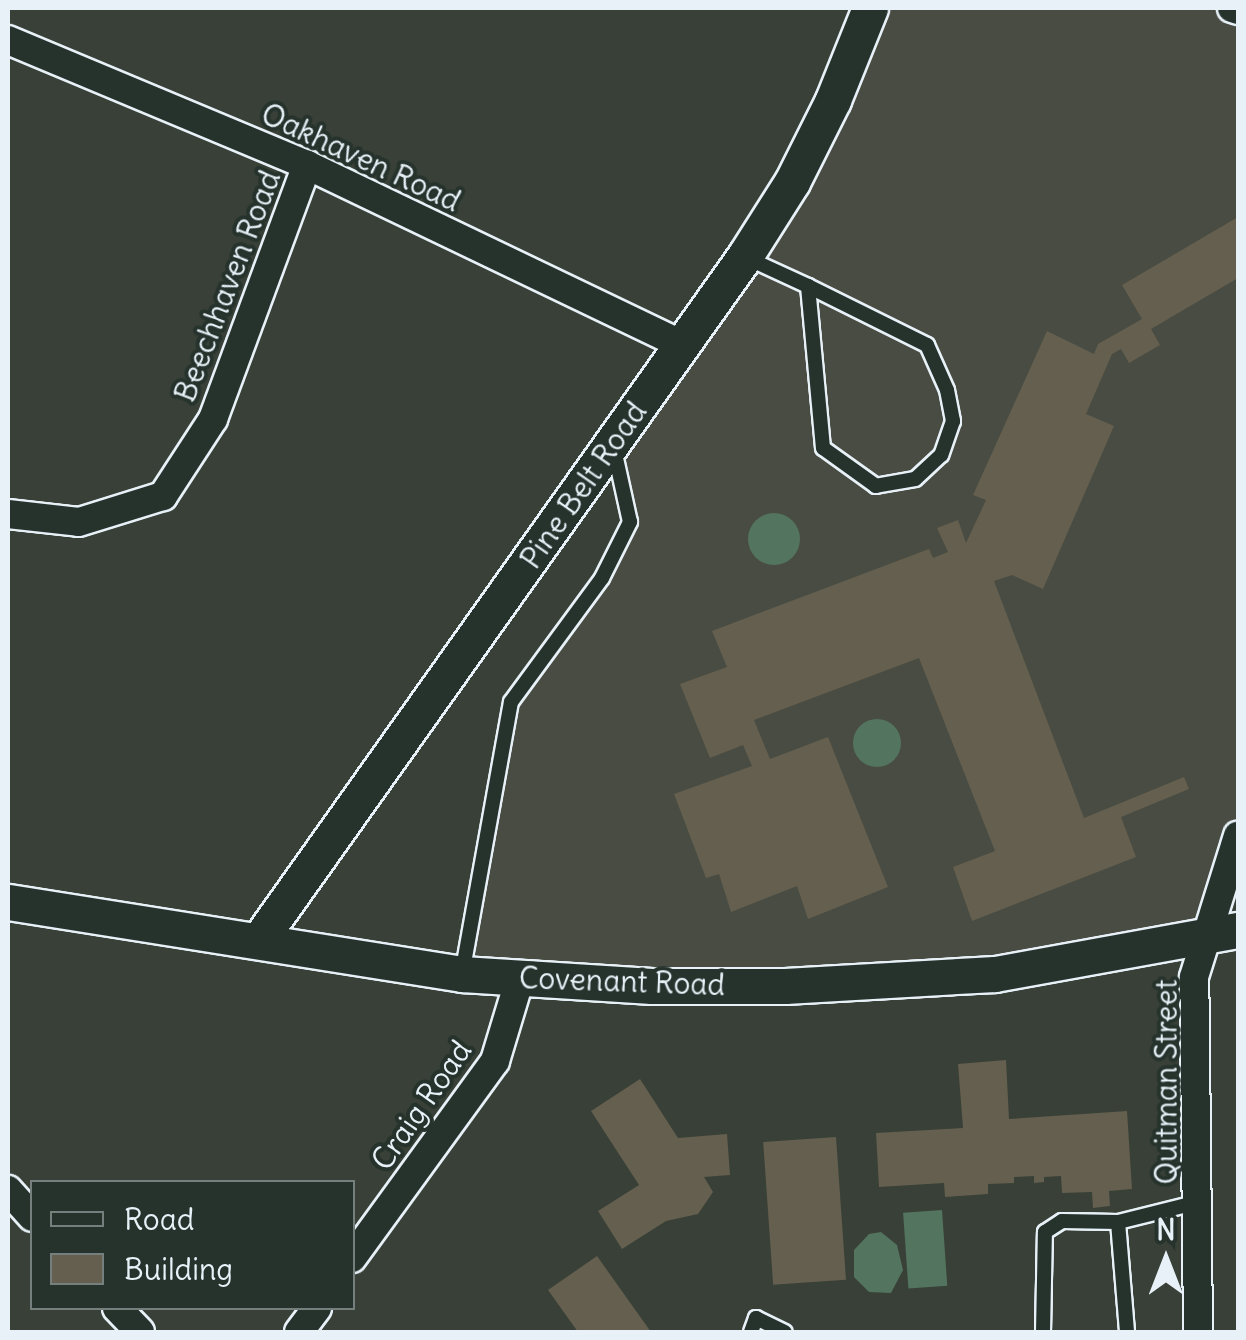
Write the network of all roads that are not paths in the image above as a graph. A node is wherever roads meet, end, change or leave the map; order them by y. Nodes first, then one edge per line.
1 (870, 8) edge
2 (8, 40) edge
3 (307, 165) junction
4 (744, 256) junction
5 (808, 286) junction
6 (682, 345) junction
7 (613, 443) junction
8 (8, 514) edge
9 (1238, 836) edge
10 (8, 902) edge
11 (1223, 935) edge
12 (259, 940) junction
13 (462, 974) junction
14 (520, 978) junction
15 (8, 1190) edge
16 (1199, 1202) junction
17 (30, 1214) edge
18 (1118, 1222) junction
19 (355, 1254) edge
20 (118, 1310) edge
21 (315, 1310) edge
22 (140, 1332) edge
23 (298, 1332) edge
24 (751, 1332) edge
25 (785, 1332) edge
26 (1043, 1332) edge
27 (1127, 1332) edge
28 (1198, 1332) edge

1 - 4 street, Pine Belt Road
2 - 3 street, Oakhaven Road
3 - 6 street, Oakhaven Road
3 - 8 street, Beechhaven Road
4 - 5 lane
4 - 6 street, Pine Belt Road
5 - 5 lane
6 - 7 street, Pine Belt Road
7 - 12 street, Pine Belt Road
7 - 13 lane
9 - 11 street, Quitman Street
10 - 12 street, Covenant Road
11 - 14 street, Covenant Road
11 - 16 street, Quitman Street
12 - 13 street, Covenant Road
13 - 14 street, Covenant Road
14 - 19 street, Craig Road
15 - 17 street
16 - 18 lane
16 - 28 street, Quitman Street
18 - 26 lane
18 - 27 lane
20 - 22 street
21 - 23 street
24 - 25 lane

